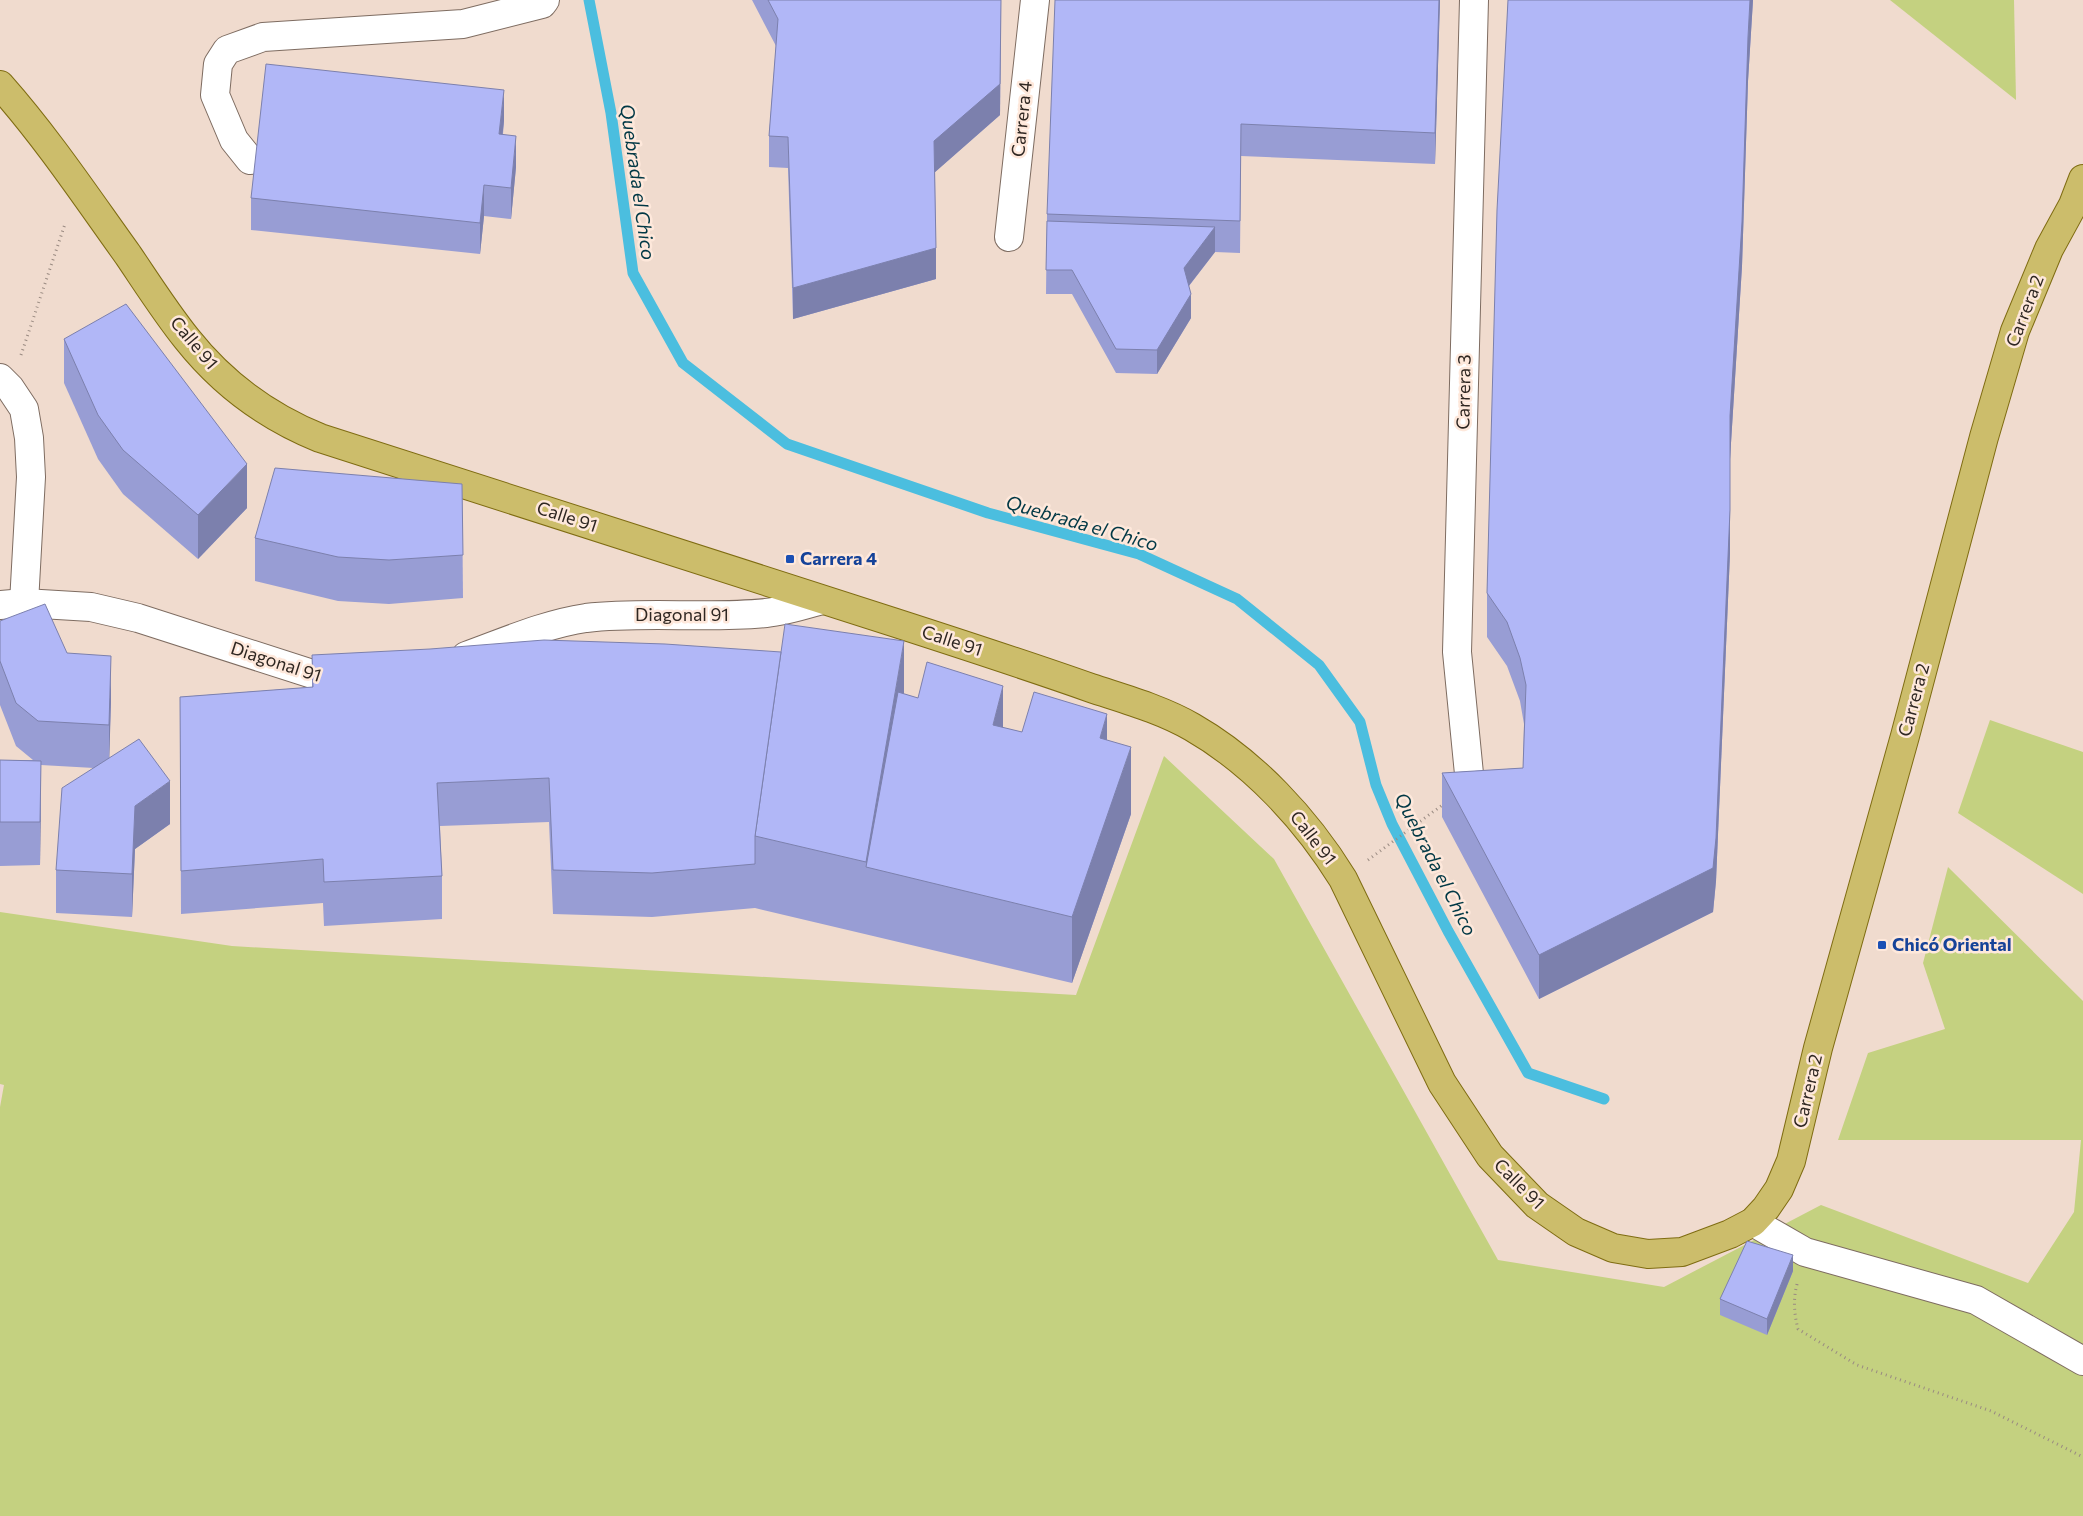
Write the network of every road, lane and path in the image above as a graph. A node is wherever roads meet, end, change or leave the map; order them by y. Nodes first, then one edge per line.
1 (545, 0) edge
2 (1034, 0) edge
3 (1474, 0) edge
4 (0, 85) edge
5 (250, 160) dead end
6 (2083, 179) edge
7 (78, 185) junction
8 (2078, 208) edge
9 (1009, 237) dead end
10 (5, 383) edge
11 (822, 600) junction
12 (12, 604) edge
13 (443, 664) edge
14 (371, 683) edge
15 (1470, 784) joint
16 (1381, 851) dead end
17 (1753, 1222) junction
18 (1805, 1252) junction
19 (2083, 1361) edge
20 (2083, 1457) edge

1 - 5 street
2 - 9 street, Carrera 4
3 - 15 street, Carrera 3
4 - 7 main road, Calle 91
6 - 8 main road, Carrera 2
7 - 10 path
7 - 11 main road, Calle 91
8 - 17 main road, Carrera 2
10 - 12 street, Diagonal 91
11 - 13 street, Diagonal 91
11 - 17 main road, Calle 91
12 - 14 street, Diagonal 91
15 - 16 path
17 - 18 street
18 - 19 street
18 - 20 path

